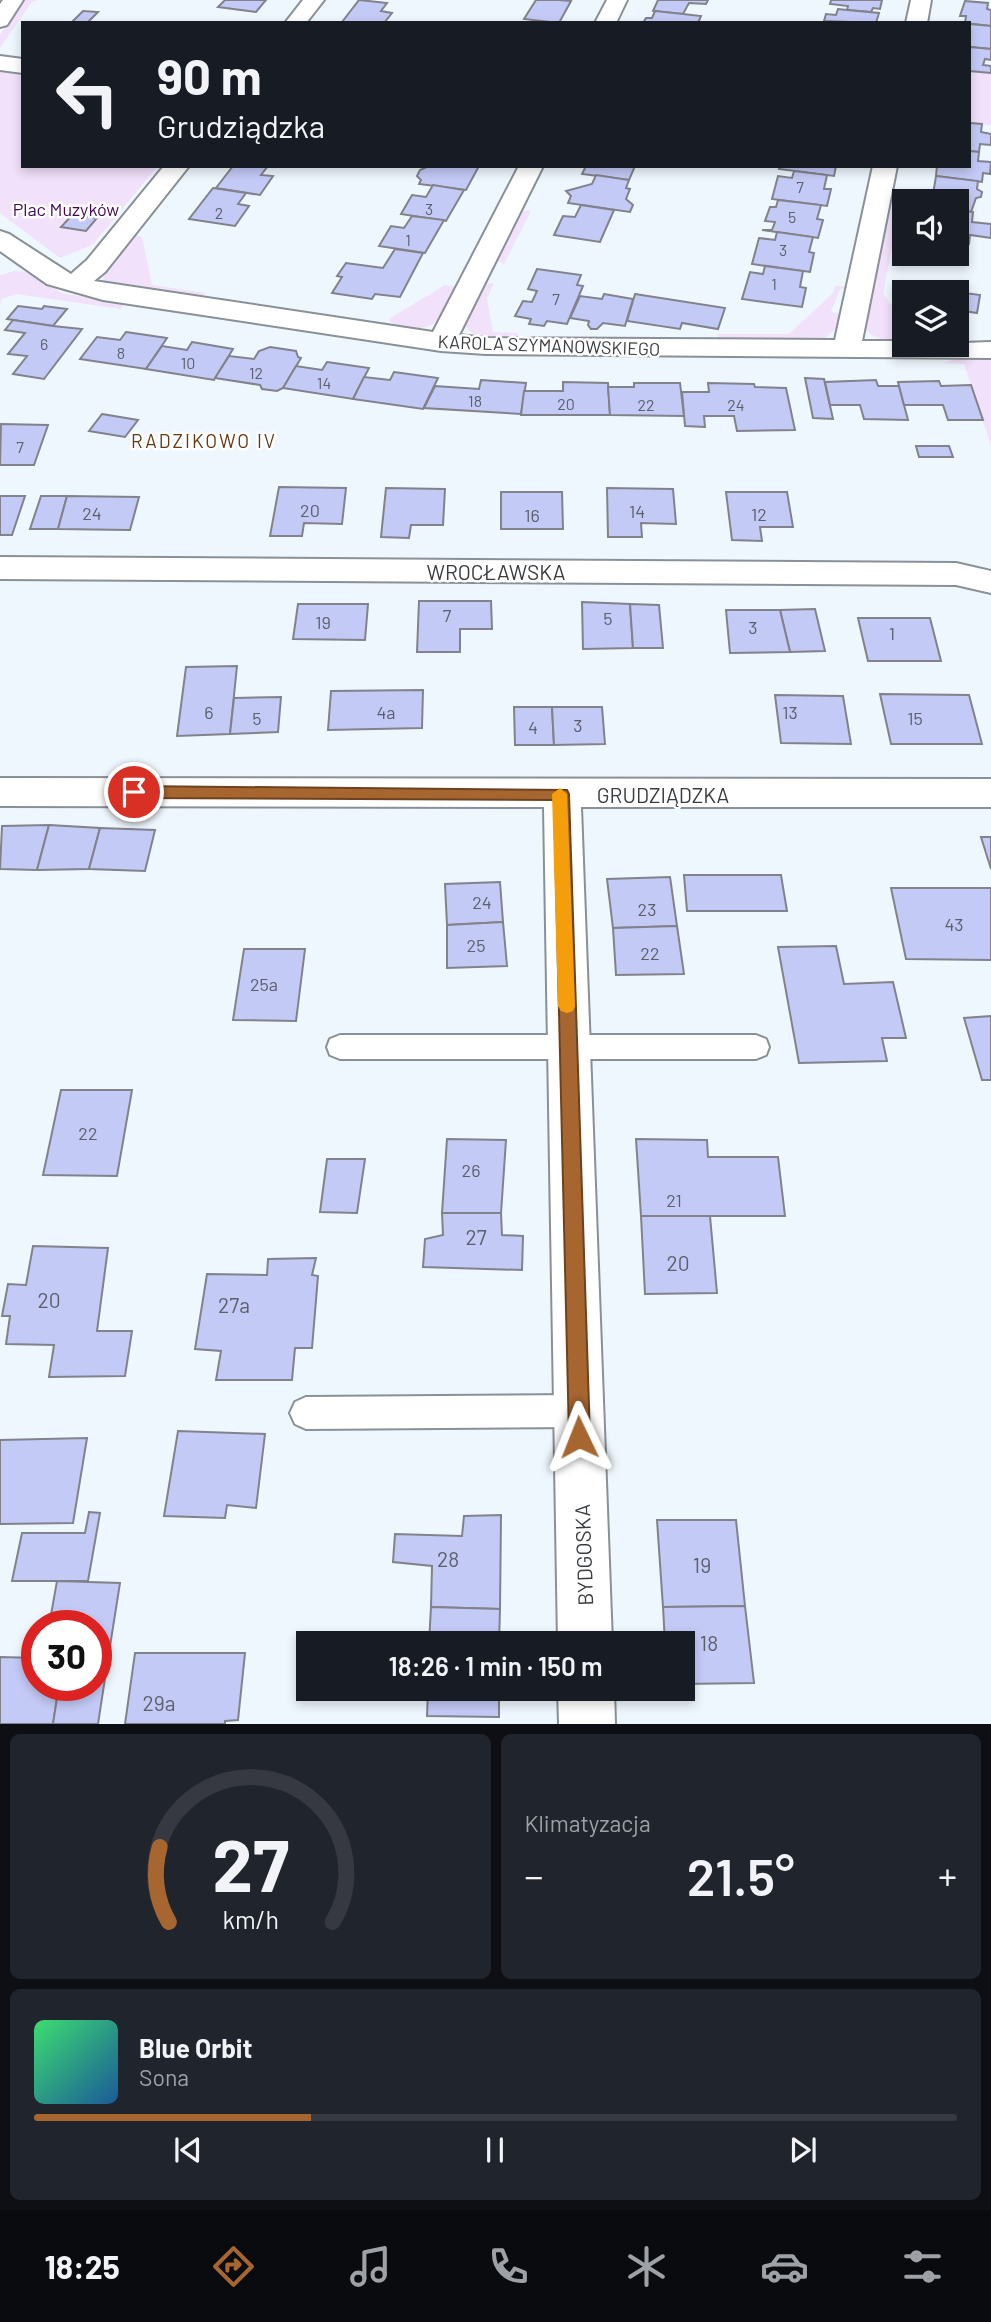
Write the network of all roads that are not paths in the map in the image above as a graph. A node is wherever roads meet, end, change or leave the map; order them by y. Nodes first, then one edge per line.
1 (13, 0) edge
2 (314, 0) edge
3 (617, 0) edge
4 (921, 0) edge
5 (0, 21) edge
6 (297, 21) edge
7 (606, 21) edge
8 (916, 21) edge
9 (0, 63) edge
10 (21, 66) edge
11 (175, 168) edge
12 (530, 168) edge
13 (885, 168) edge
14 (2, 246) edge
15 (74, 285) junction
16 (442, 343) junction
17 (847, 350) junction
18 (991, 350) edge
19 (0, 568) edge
20 (991, 582) edge
21 (0, 792) edge
22 (991, 793) edge
23 (562, 794) junction
24 (568, 1046) junction
25 (340, 1047) dead end
26 (756, 1047) dead end
27 (579, 1411) junction
28 (306, 1413) dead end
29 (585, 1631) edge
30 (586, 1701) edge
31 (587, 1724) edge

1 - 5 street
2 - 6 street
3 - 7 street
4 - 8 street
9 - 10 street
11 - 15 street
12 - 16 street
13 - 17 street
14 - 15 street, KAROLA SZYMANOWSKIEGO
15 - 16 street, KAROLA SZYMANOWSKIEGO
16 - 17 street, KAROLA SZYMANOWSKIEGO
17 - 18 street, KAROLA SZYMANOWSKIEGO
19 - 20 street, WROCŁAWSKA
21 - 23 street, GRUDZIĄDZKA
22 - 23 street, GRUDZIĄDZKA
23 - 24 street, BYDGOSKA
24 - 25 lane
24 - 26 lane
24 - 27 street, BYDGOSKA
27 - 28 lane
27 - 29 street, BYDGOSKA
30 - 31 street

